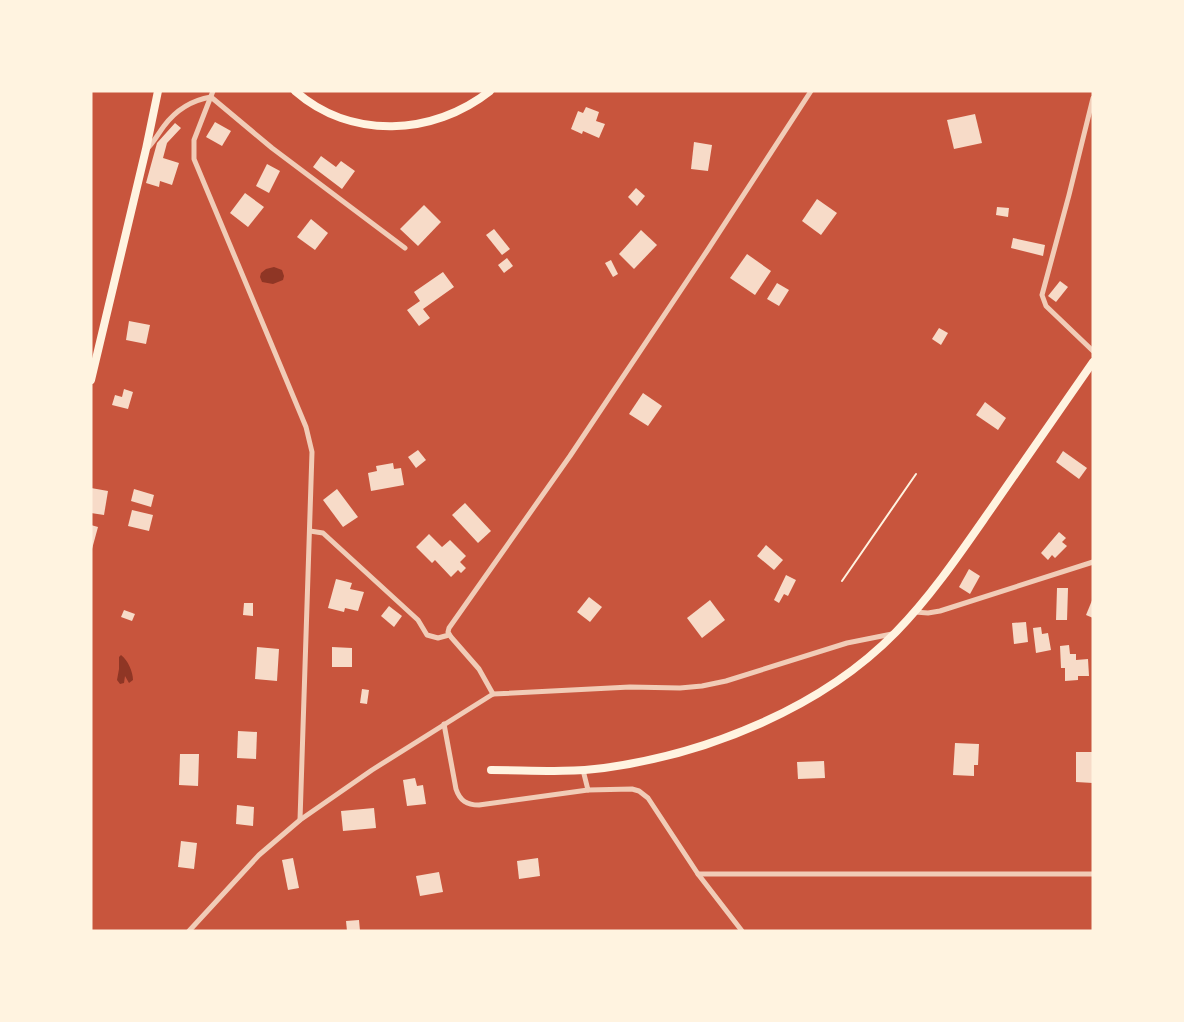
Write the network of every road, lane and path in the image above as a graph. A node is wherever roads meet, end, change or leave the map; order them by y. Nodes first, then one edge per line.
1 (158, 91) edge
2 (295, 91) edge
3 (490, 91) edge
4 (811, 91) edge
5 (212, 94) edge
6 (1093, 98) edge
7 (146, 149) junction
8 (405, 248) dead end
9 (1093, 351) edge
10 (1093, 362) edge
11 (91, 380) edge
12 (916, 474) dead end
13 (310, 531) junction
14 (1093, 562) edge
15 (842, 580) dead end
16 (915, 612) junction
17 (894, 634) junction
18 (449, 635) junction
19 (493, 694) junction
20 (444, 724) junction
21 (491, 770) dead end
22 (583, 770) junction
23 (588, 790) junction
24 (300, 820) junction
25 (698, 874) junction
26 (1093, 874) edge
27 (189, 931) edge
28 (742, 931) edge

1 - 7 main road
2 - 3 main road
4 - 18 street
5 - 7 street
5 - 8 street
5 - 13 street
6 - 9 street
7 - 11 main road
10 - 16 main road
12 - 15 path
13 - 18 street
13 - 24 street
14 - 16 street
16 - 17 main road
17 - 19 street
17 - 22 main road
18 - 19 street
19 - 20 street
20 - 23 street
20 - 24 street
21 - 22 main road
22 - 23 street
23 - 25 street
24 - 27 street
25 - 26 street
25 - 28 street

